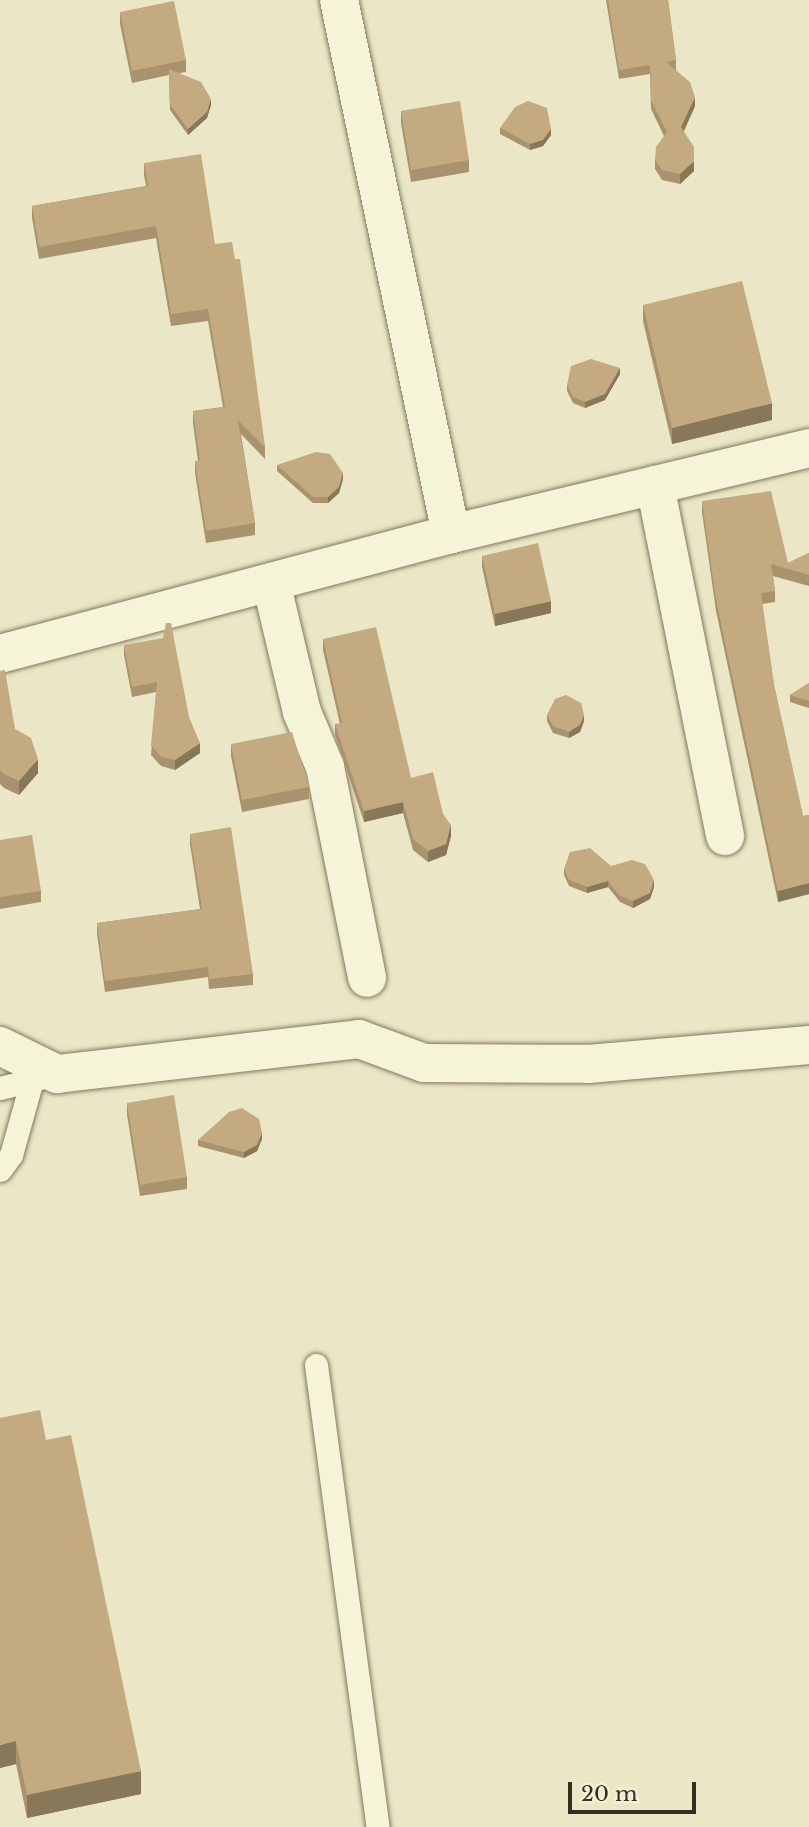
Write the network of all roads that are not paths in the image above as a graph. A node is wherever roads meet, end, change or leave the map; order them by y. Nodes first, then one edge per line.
1 (339, 0) edge
2 (809, 448) edge
3 (655, 485) junction
4 (451, 534) junction
5 (271, 582) junction
6 (0, 654) edge
7 (725, 836) dead end
8 (367, 978) dead end
9 (809, 1045) edge
10 (0, 1046) edge
11 (45, 1077) junction
12 (0, 1088) edge
13 (0, 1170) edge
14 (316, 1365) dead end
15 (378, 1827) edge

1 - 4 street
2 - 3 street
3 - 4 street
3 - 7 street
4 - 5 street
5 - 6 street
5 - 8 street
9 - 11 street
10 - 11 street
11 - 12 lane
11 - 13 lane
14 - 15 lane

